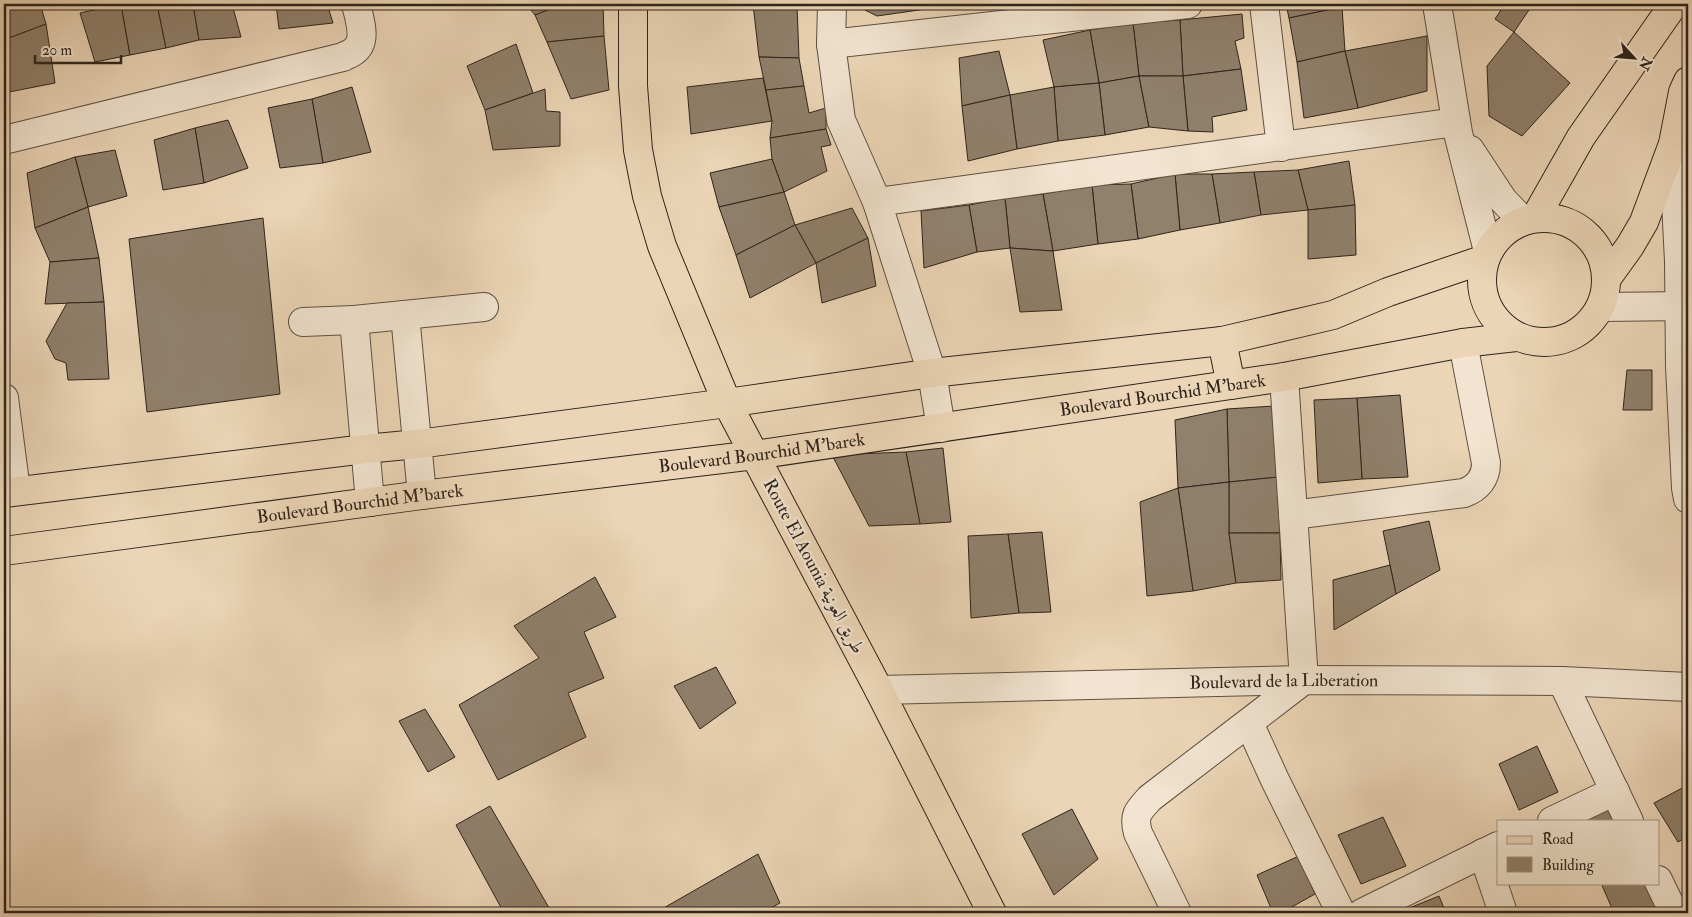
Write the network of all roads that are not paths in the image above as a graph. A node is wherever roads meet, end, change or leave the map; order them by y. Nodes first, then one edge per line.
1 (356, 4) edge
2 (633, 4) edge
3 (832, 4) edge
4 (1188, 4) edge
5 (1264, 4) edge
6 (1437, 4) edge
7 (1674, 4) edge
8 (831, 44) junction
9 (1688, 81) edge
10 (1457, 127) junction
11 (4, 140) edge
12 (1673, 144) junction
13 (1282, 147) junction
14 (877, 202) junction
15 (1529, 219) junction
16 (1486, 255) junction
17 (1607, 278) junction
18 (1684, 306) edge
19 (484, 307) dead end
20 (1601, 307) junction
21 (405, 315) junction
22 (354, 320) junction
23 (304, 322) dead end
24 (1516, 336) junction
25 (1222, 341) junction
26 (1463, 343) junction
27 (932, 373) junction
28 (1284, 377) junction
29 (1230, 385) junction
30 (4, 398) edge
31 (727, 403) junction
32 (941, 428) junction
33 (418, 444) junction
34 (365, 449) junction
35 (755, 455) junction
36 (10, 492) edge
37 (1688, 492) edge
38 (422, 495) junction
39 (370, 502) junction
40 (1293, 515) junction
41 (4, 551) edge
42 (1304, 680) junction
43 (1562, 681) junction
44 (1688, 687) edge
45 (879, 690) junction
46 (1249, 723) junction
47 (1615, 791) junction
48 (1554, 820) edge
49 (1629, 820) edge
50 (1490, 850) edge
51 (1660, 884) edge
52 (1502, 910) dead end
53 (992, 913) edge
54 (1177, 913) edge
55 (1341, 913) edge
56 (1362, 913) edge
57 (1674, 913) edge

1 - 11 street
2 - 31 main road, Route El Aounia طريق العونية
3 - 8 street
4 - 8 street
5 - 13 street
6 - 10 street
7 - 15 main road
8 - 14 street
9 - 12 main road
10 - 13 street
10 - 15 street
10 - 16 street
12 - 17 main road
12 - 18 street
13 - 14 street
14 - 27 street
15 - 16 main road
15 - 17 main road
16 - 24 main road
16 - 25 main road
17 - 20 main road
18 - 20 street
18 - 37 street
19 - 21 street
20 - 24 main road
21 - 22 street
21 - 33 street
22 - 23 street
22 - 34 street
24 - 26 main road, Boulevard Bourchid M'barek
25 - 27 main road
25 - 29 main road
26 - 28 main road, Boulevard Bourchid M'barek
26 - 40 street
27 - 31 main road
27 - 32 street
28 - 29 main road, Boulevard Bourchid M'barek
28 - 40 street
29 - 32 main road, Boulevard Bourchid M'barek
30 - 36 street
31 - 33 main road
31 - 35 main road, Route El Aounia طريق العونية
32 - 35 main road, Boulevard Bourchid M'barek
33 - 34 main road
33 - 38 street
34 - 36 main road
34 - 39 street
35 - 38 main road, Boulevard Bourchid M'barek
35 - 45 main road, Route El Aounia طريق العونية
38 - 39 main road, Boulevard Bourchid M'barek
39 - 41 main road, Boulevard Bourchid M'barek
40 - 42 street
42 - 43 street, Boulevard de la Liberation
42 - 45 street, Boulevard de la Liberation
42 - 46 street
43 - 44 street, Boulevard de la Liberation
43 - 47 street
45 - 53 main road, Route El Aounia طريق العونية
46 - 54 street
46 - 55 street
47 - 48 street
47 - 49 street
50 - 52 street
50 - 56 street
51 - 57 street

